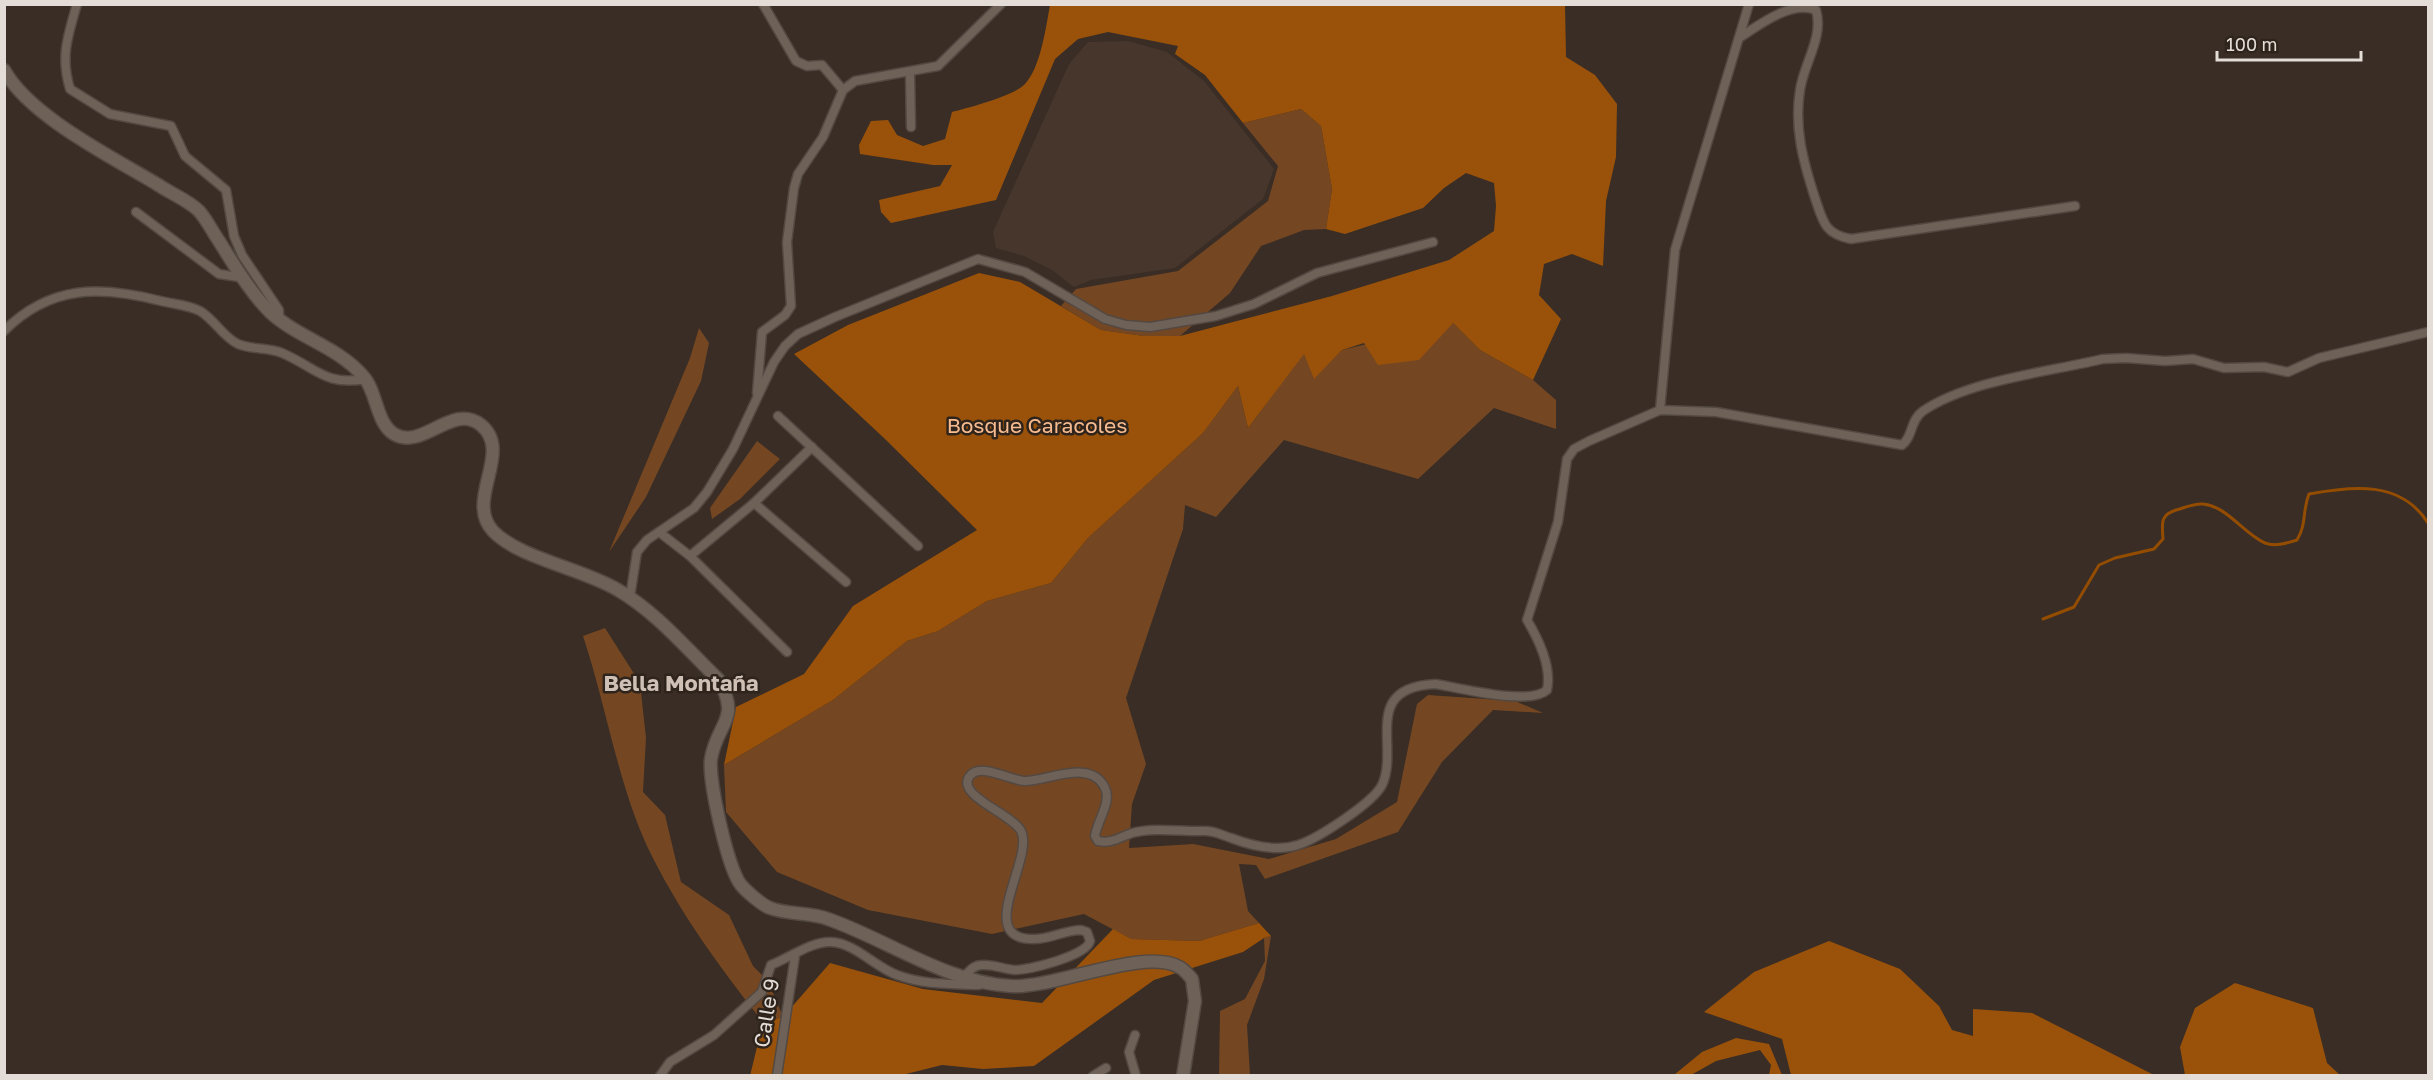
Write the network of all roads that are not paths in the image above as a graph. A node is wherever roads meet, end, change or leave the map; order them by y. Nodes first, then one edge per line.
1 (77, 4) edge
2 (763, 4) edge
3 (1001, 4) edge
4 (1749, 4) edge
5 (1738, 38) junction
6 (4, 70) edge
7 (910, 73) junction
8 (4, 83) edge
9 (19, 90) junction
10 (843, 90) junction
11 (911, 127) dead end
12 (2075, 206) dead end
13 (136, 212) dead end
14 (1433, 242) dead end
15 (244, 278) junction
16 (279, 319) junction
17 (4, 331) edge
18 (2428, 332) edge
19 (366, 379) junction
20 (757, 398) junction
21 (1660, 410) junction
22 (778, 416) dead end
23 (812, 447) junction
24 (754, 503) junction
25 (658, 532) junction
26 (918, 546) dead end
27 (690, 556) junction
28 (846, 582) dead end
29 (630, 597) junction
30 (788, 652) dead end
31 (795, 956) junction
32 (963, 977) junction
33 (1010, 986) junction
34 (1135, 1035) dead end
35 (1106, 1068) dead end
36 (660, 1076) edge
37 (777, 1076) edge
38 (1093, 1076) edge
39 (1136, 1076) edge
40 (1183, 1076) edge

1 - 16 street
2 - 10 street
3 - 7 street
4 - 5 street
5 - 12 street
5 - 21 street
6 - 9 main road
7 - 10 street
7 - 11 street
8 - 9 street
9 - 15 main road
10 - 20 street
13 - 15 street
14 - 20 street
15 - 16 main road
16 - 19 main road
17 - 19 street
18 - 21 street
19 - 29 main road
20 - 25 street
21 - 32 street
22 - 23 street
23 - 24 street
23 - 26 street
24 - 27 street
24 - 28 street
25 - 27 street
25 - 29 street
27 - 30 street
29 - 32 main road
31 - 33 street
31 - 36 street
31 - 37 street, Calle 9
32 - 33 main road
33 - 40 main road
34 - 39 street
35 - 38 street

